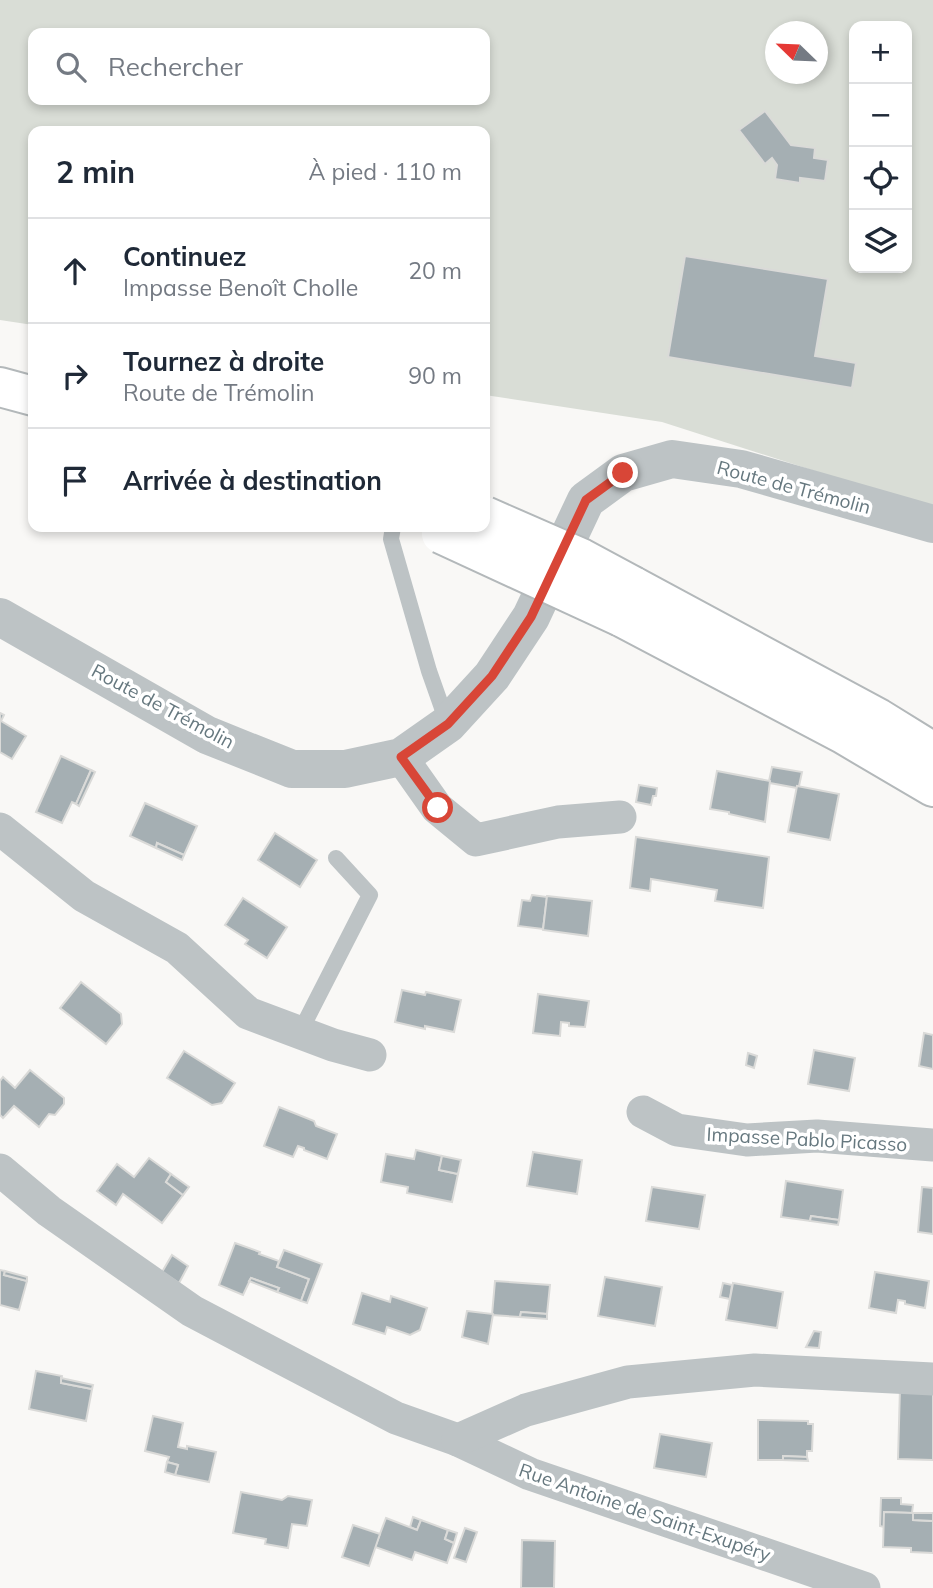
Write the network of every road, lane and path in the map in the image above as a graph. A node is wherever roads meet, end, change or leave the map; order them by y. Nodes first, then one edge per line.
1 (0, 364) edge
2 (28, 370) edge
3 (0, 387) edge
4 (28, 395) edge
5 (490, 518) edge
6 (933, 524) edge
7 (392, 532) edge
8 (437, 532) edge
9 (627, 601) junction
10 (0, 617) edge
11 (448, 724) junction
12 (933, 752) edge
13 (401, 757) junction
14 (933, 787) edge
15 (620, 817) dead end
16 (0, 829) edge
17 (336, 858) dead end
18 (300, 1032) junction
19 (370, 1055) dead end
20 (643, 1112) dead end
21 (933, 1145) edge
22 (0, 1170) edge
23 (933, 1379) edge
24 (458, 1440) junction
25 (864, 1588) edge

1 - 2 highway
3 - 4 highway
5 - 9 highway, bridge
6 - 11 street, Route de Trémolin
7 - 11 lane
8 - 9 highway, bridge
9 - 12 highway
9 - 14 highway
10 - 13 street, Route de Trémolin
11 - 13 street, Route de Trémolin
13 - 15 street
16 - 18 street
17 - 18 lane
18 - 19 street
20 - 21 street, Impasse Pablo Picasso
22 - 24 street, Rue Antoine de Saint-Exupéry
23 - 24 street
24 - 25 street, Rue Antoine de Saint-Exupéry

